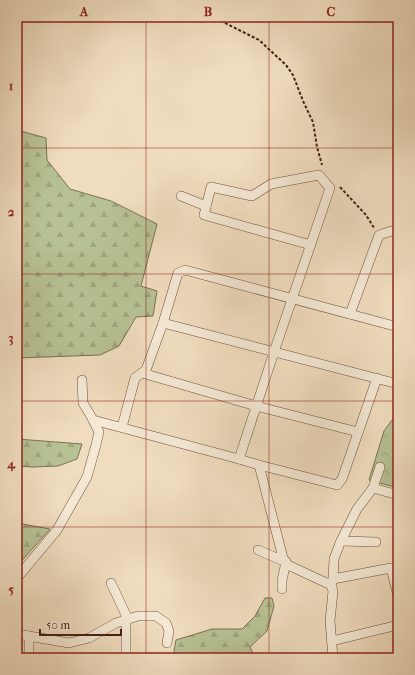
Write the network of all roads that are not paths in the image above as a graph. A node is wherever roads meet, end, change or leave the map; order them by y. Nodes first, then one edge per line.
1 (181, 196) dead end
2 (206, 206) junction
3 (398, 229) edge
4 (311, 245) junction
5 (292, 299) junction
6 (350, 314) junction
7 (163, 323) junction
8 (398, 327) edge
9 (274, 352) junction
10 (142, 373) junction
11 (377, 378) junction
12 (82, 380) dead end
13 (398, 384) edge
14 (256, 406) junction
15 (93, 420) junction
16 (122, 427) junction
17 (358, 432) junction
18 (239, 459) junction
19 (259, 465) junction
20 (380, 467) dead end
21 (373, 488) junction
22 (398, 495) edge
23 (341, 541) junction
24 (376, 542) dead end
25 (258, 550) dead end
26 (286, 562) junction
27 (17, 578) edge
28 (332, 582) junction
29 (111, 583) dead end
30 (282, 589) dead end
31 (398, 596) edge
32 (126, 620) junction
33 (398, 625) edge
34 (17, 634) edge
35 (29, 636) junction
36 (332, 641) junction
37 (167, 643) dead end
38 (29, 658) edge
39 (126, 658) edge
40 (333, 658) edge

1 - 2 street
2 - 4 street
2 - 4 street
3 - 6 street
4 - 5 street
5 - 6 street
5 - 7 street
5 - 9 street
6 - 8 street
7 - 9 street
7 - 10 street
9 - 11 street
9 - 14 street
10 - 14 street
10 - 16 street
11 - 13 street
11 - 17 street
12 - 15 street
14 - 17 street
14 - 18 street
15 - 16 street
15 - 27 street
16 - 18 street
17 - 19 street
18 - 19 street
19 - 26 street
20 - 21 street
21 - 22 street
21 - 23 street
23 - 24 street
23 - 28 street
25 - 26 street
26 - 28 street
26 - 30 street
28 - 31 street
28 - 36 street
29 - 32 street
32 - 35 street
32 - 37 street
32 - 39 street
33 - 36 street
34 - 35 street
35 - 38 street
36 - 40 street

